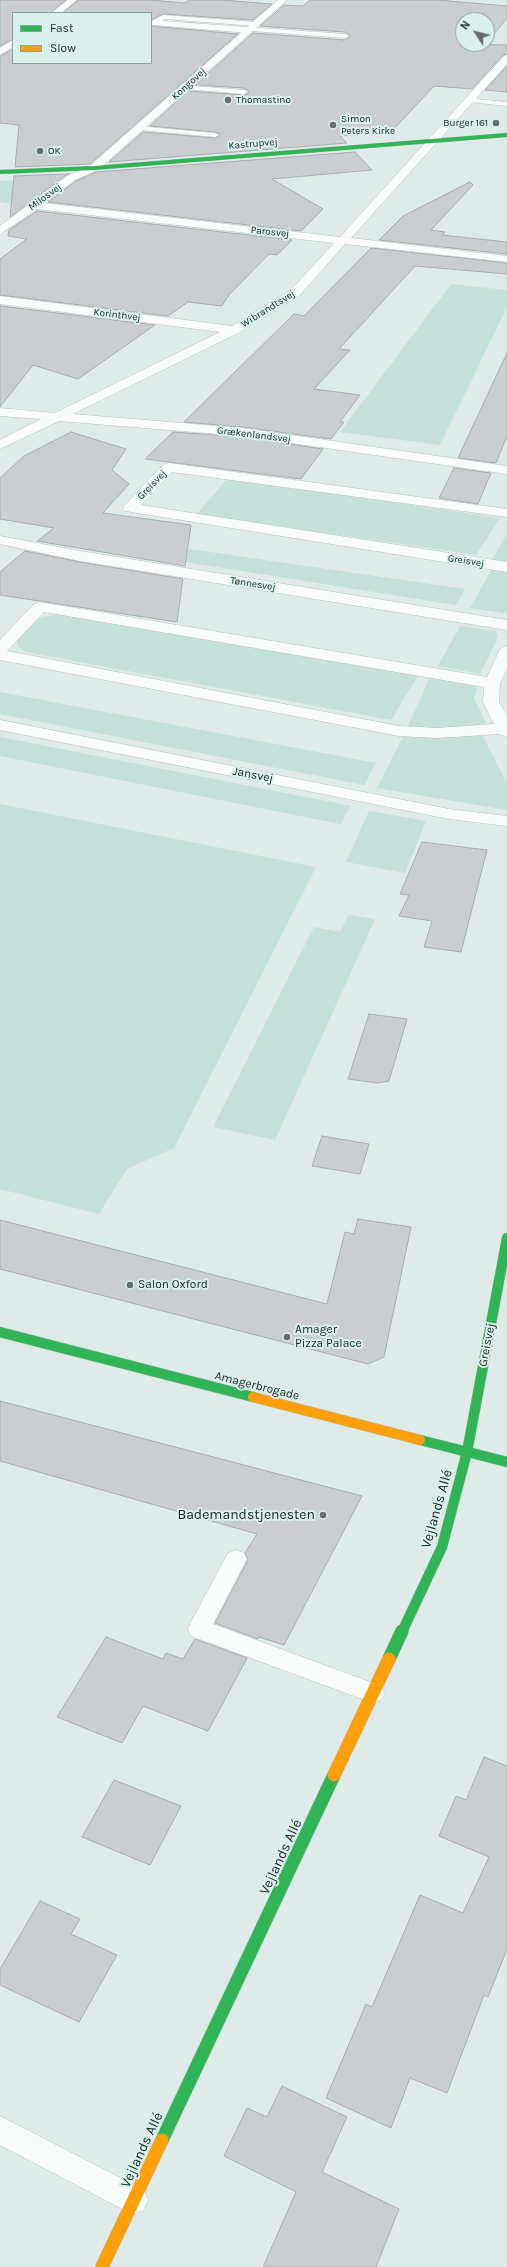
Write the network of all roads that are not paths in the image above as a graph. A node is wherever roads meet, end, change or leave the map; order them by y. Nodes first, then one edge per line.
1 (74, 0) edge
2 (283, 0) edge
3 (57, 12) edge
4 (252, 28) junction
5 (345, 36) dead end
6 (0, 38) edge
7 (12, 39) edge
8 (12, 44) edge
9 (0, 52) edge
10 (507, 58) edge
11 (186, 87) junction
12 (244, 92) dead end
13 (469, 100) junction
14 (507, 104) edge
15 (140, 128) junction
16 (215, 135) dead end
17 (507, 135) edge
18 (434, 140) junction
19 (94, 168) junction
20 (0, 172) edge
21 (33, 205) junction
22 (0, 231) edge
23 (342, 240) junction
24 (507, 259) edge
25 (0, 300) edge
26 (234, 330) junction
27 (0, 412) edge
28 (58, 416) junction
29 (0, 445) edge
30 (507, 470) edge
31 (507, 513) edge
32 (0, 540) edge
33 (507, 567) edge
34 (507, 625) edge
35 (0, 649) edge
36 (507, 651) edge
37 (0, 656) edge
38 (492, 682) junction
39 (0, 725) edge
40 (506, 731) edge
41 (507, 822) edge
42 (507, 1238) edge
43 (0, 1332) edge
44 (467, 1452) junction
45 (507, 1462) edge
46 (236, 1559) dead end
47 (373, 1693) junction
48 (0, 2130) edge
49 (134, 2200) junction
50 (102, 2267) edge

1 - 3 street
2 - 4 street, Kongovej
4 - 4 lane
4 - 5 lane
4 - 11 street, Kongovej
6 - 7 street
8 - 9 street
10 - 13 street, Wibrandtsvej
11 - 12 lane
11 - 15 street, Kongovej
13 - 14 lane
13 - 18 street, Wibrandtsvej
15 - 16 lane
15 - 19 street, Kongovej
17 - 18 street, Kastrupvej
18 - 19 street, Kastrupvej
18 - 23 street, Wibrandtsvej
19 - 20 street, Kastrupvej
19 - 21 street, Milosvej
21 - 22 street, Milosvej
21 - 23 street, Parosvej
23 - 24 street, Parosvej
23 - 26 street, Wibrandtsvej
25 - 26 street, Korinthvej
26 - 28 street, Wibrandtsvej
27 - 28 street, Grækenlandsvej
28 - 29 street, Wibrandtsvej
28 - 30 street, Grækenlandsvej
31 - 33 street, Greisvej
32 - 34 street, Tønnesvej
35 - 38 street
36 - 38 street
37 - 40 street
38 - 40 street
39 - 41 street, Jansvej
42 - 44 street, Greisvej
43 - 44 street, Amagerbrogade
44 - 45 street, Amagerbrogade
44 - 47 street, Vejlands Allé
46 - 47 lane
47 - 49 street, Vejlands Allé
48 - 49 lane
49 - 50 street, Vejlands Allé

